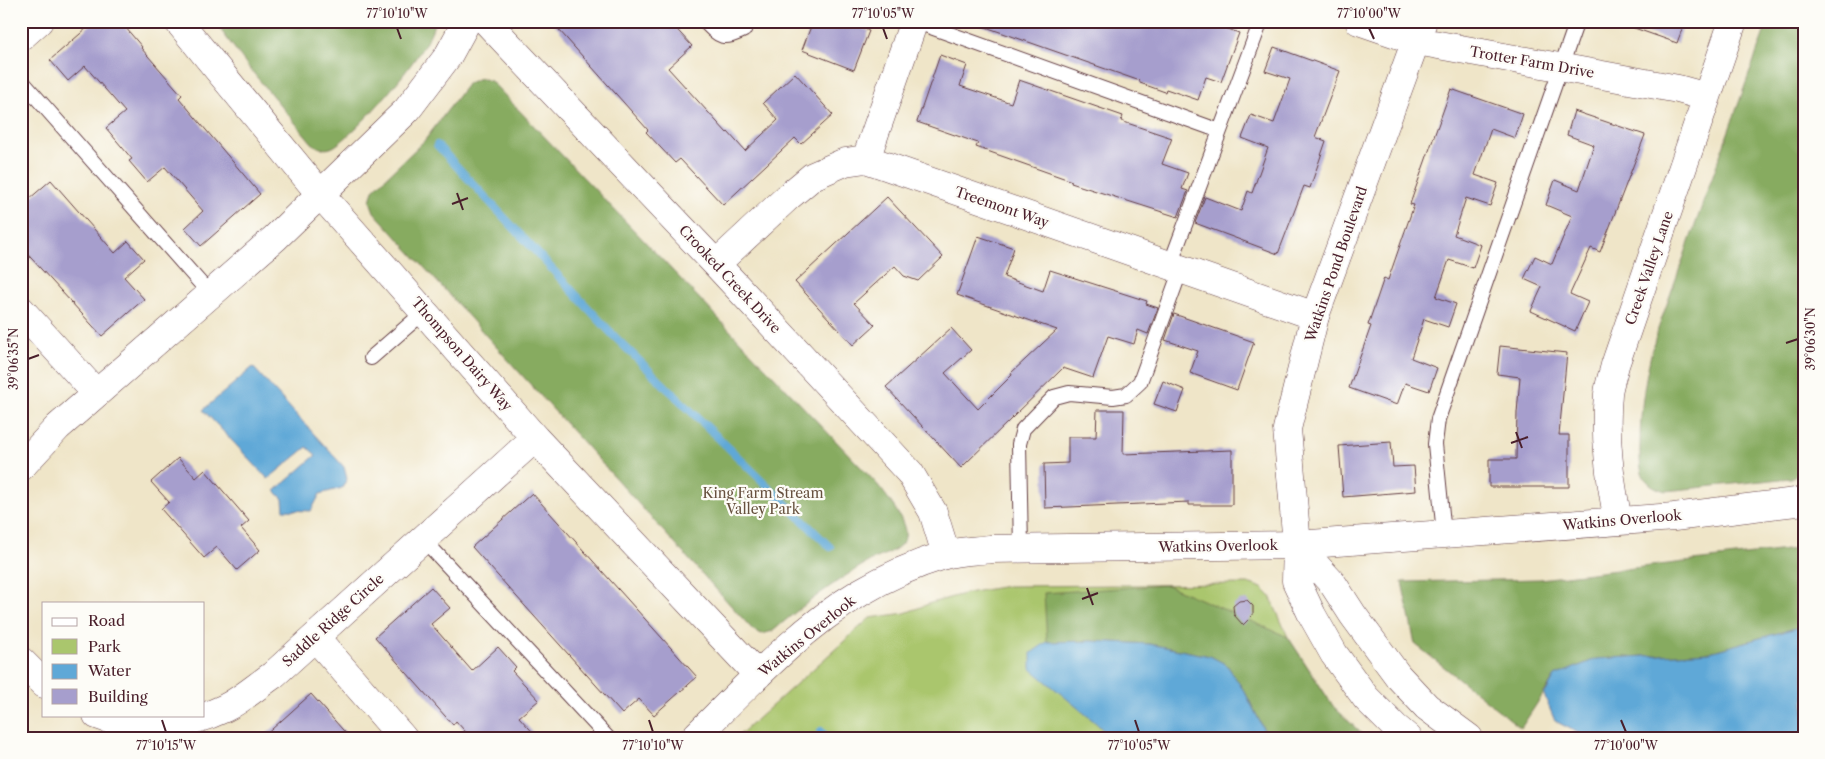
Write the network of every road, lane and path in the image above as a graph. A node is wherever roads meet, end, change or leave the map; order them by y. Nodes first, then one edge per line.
1 (39, 21) edge
2 (178, 21) edge
3 (467, 21) edge
4 (486, 21) edge
5 (704, 21) edge
6 (747, 21) edge
7 (914, 21) edge
8 (1261, 21) edge
9 (1359, 21) edge
10 (1577, 21) edge
11 (1733, 21) edge
12 (1420, 31) edge
13 (21, 38) edge
14 (1560, 68) junction
15 (21, 80) edge
16 (1707, 97) junction
17 (1220, 131) junction
18 (866, 159) junction
19 (321, 195) junction
20 (716, 264) junction
21 (1175, 267) junction
22 (210, 294) junction
23 (21, 310) edge
24 (424, 312) junction
25 (1315, 316) junction
26 (371, 358) dead end
27 (96, 393) junction
28 (535, 438) junction
29 (21, 467) edge
30 (1804, 501) edge
31 (1618, 521) junction
32 (1444, 534) junction
33 (423, 539) junction
34 (1296, 545) junction
35 (1021, 548) junction
36 (946, 554) junction
37 (315, 637) junction
38 (758, 676) junction
39 (205, 715) edge
40 (101, 716) edge
41 (202, 716) edge
42 (1466, 736) edge
43 (403, 738) edge
44 (608, 738) edge
45 (694, 738) edge
46 (1408, 738) edge

1 - 13 street
2 - 19 street, Thompson Dairy Way
3 - 19 street
4 - 20 street, Crooked Creek Drive
5 - 6 lane
7 - 17 lane
7 - 18 street
8 - 17 lane
9 - 12 street, Trotter Farm Drive
10 - 14 lane
11 - 16 street, Creek Valley Lane
12 - 14 street, Trotter Farm Drive
12 - 25 street, Watkins Pond Boulevard
14 - 16 street, Trotter Farm Drive
14 - 32 lane
15 - 22 lane
16 - 31 street, Creek Valley Lane
17 - 21 lane
18 - 20 street, Treemont Way
18 - 21 street, Treemont Way
19 - 22 street
19 - 24 street, Thompson Dairy Way
20 - 36 street, Crooked Creek Drive
21 - 25 street, Treemont Way
21 - 35 lane
22 - 27 street
23 - 27 street
24 - 26 lane
24 - 28 street, Thompson Dairy Way
25 - 34 street, Watkins Pond Boulevard
27 - 29 street
28 - 33 street, Saddle Ridge Circle
28 - 38 street, Thompson Dairy Way
30 - 31 street, Watkins Overlook
31 - 32 street, Watkins Overlook
32 - 34 street, Watkins Overlook
33 - 37 street, Saddle Ridge Circle
33 - 44 lane
34 - 35 street, Watkins Overlook
34 - 42 street
34 - 46 street, Watkins Pond Boulevard
35 - 36 street, Watkins Overlook
36 - 38 street, Watkins Overlook
37 - 39 street, Saddle Ridge Circle
37 - 43 street
38 - 45 street, Watkins Overlook
40 - 41 street, Saddle Ridge Circle

